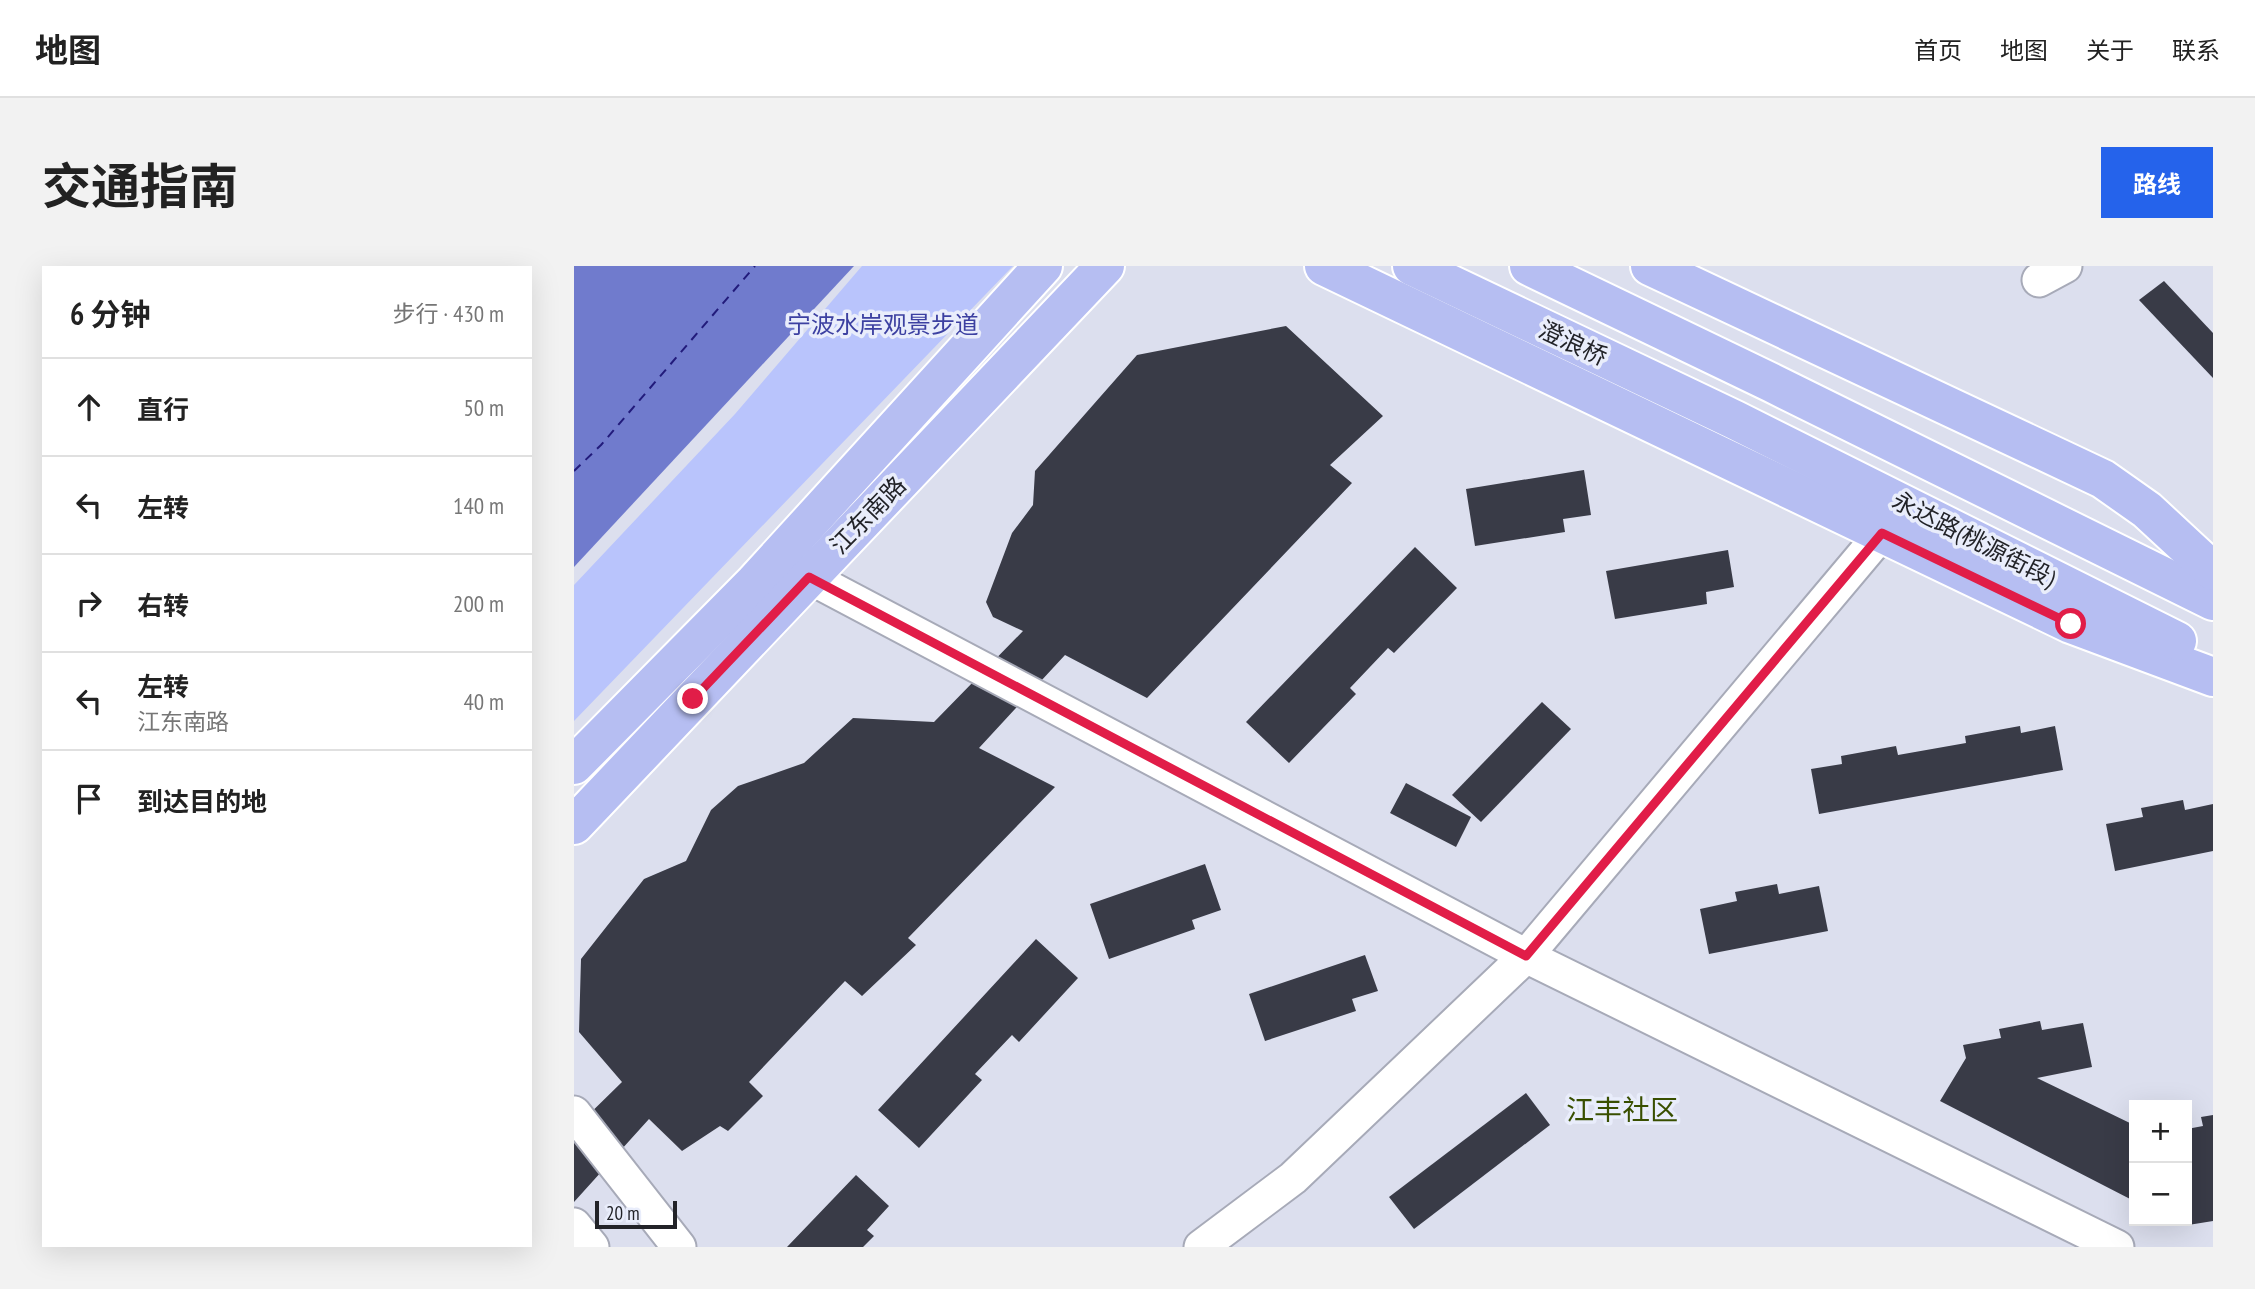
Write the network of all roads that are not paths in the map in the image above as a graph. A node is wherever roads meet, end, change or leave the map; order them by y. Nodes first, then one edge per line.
1 (1043, 266) edge
2 (1105, 266) edge
3 (1324, 266) edge
4 (1412, 266) edge
5 (1529, 266) edge
6 (1650, 266) edge
7 (1772, 383) joint
8 (1735, 420) joint
9 (1882, 533) junction
10 (2213, 571) edge
11 (809, 577) junction
12 (2213, 601) edge
13 (2213, 659) edge
14 (2213, 677) edge
15 (574, 765) edge
16 (574, 825) edge
17 (1526, 956) junction
18 (574, 1113) edge
19 (574, 1225) edge
20 (592, 1247) edge
21 (679, 1247) edge
22 (1201, 1247) edge
23 (2117, 1247) edge

1 - 15 main road, 江东南路
2 - 11 main road, 江东南路
3 - 9 main road
4 - 8 main road, 澄浪桥
5 - 7 main road, 澄浪桥
6 - 10 main road
7 - 12 main road, 永达路(桃源街段)
8 - 13 main road, 永达路(桃源街段)
9 - 14 main road
9 - 17 street
11 - 16 main road, 江东南路
11 - 17 street
17 - 22 street
17 - 23 street
18 - 21 street
19 - 20 street

